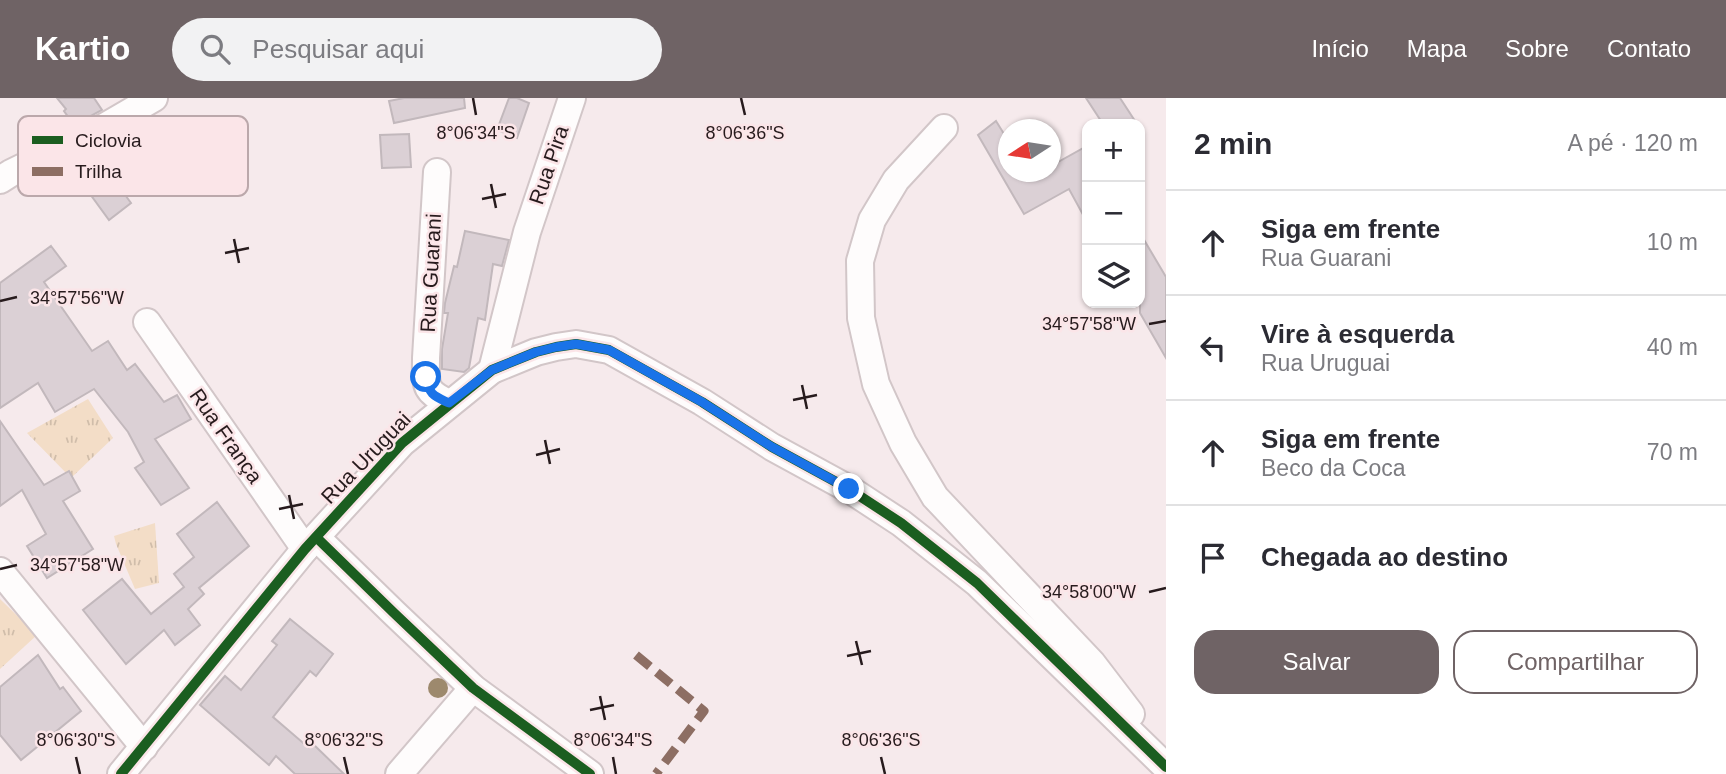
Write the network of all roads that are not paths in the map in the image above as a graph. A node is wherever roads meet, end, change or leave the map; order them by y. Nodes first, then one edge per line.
1 (154, 98) edge
2 (572, 98) edge
3 (123, 116) edge
4 (944, 128) dead end
5 (18, 170) edge
6 (437, 172) dead end
7 (0, 180) edge
8 (147, 322) dead end
9 (492, 370) junction
10 (449, 403) junction
11 (311, 543) junction
12 (0, 571) edge
13 (473, 688) junction
14 (144, 747) junction
15 (1166, 760) edge
16 (1166, 767) edge
17 (121, 774) edge
18 (399, 774) edge
19 (590, 774) edge

1 - 3 street
2 - 9 street, Rua Pira
4 - 15 street
5 - 7 street
6 - 10 street, Rua Guarani
8 - 11 street, Rua França
9 - 10 street, Rua Uruguai
9 - 16 street, Rua Uruguai
10 - 11 street, Rua Uruguai
11 - 13 street, Rua França
11 - 14 street, Rua Uruguai
12 - 14 street
13 - 18 street
13 - 19 street, Rua França
14 - 17 street, Rua Uruguai

